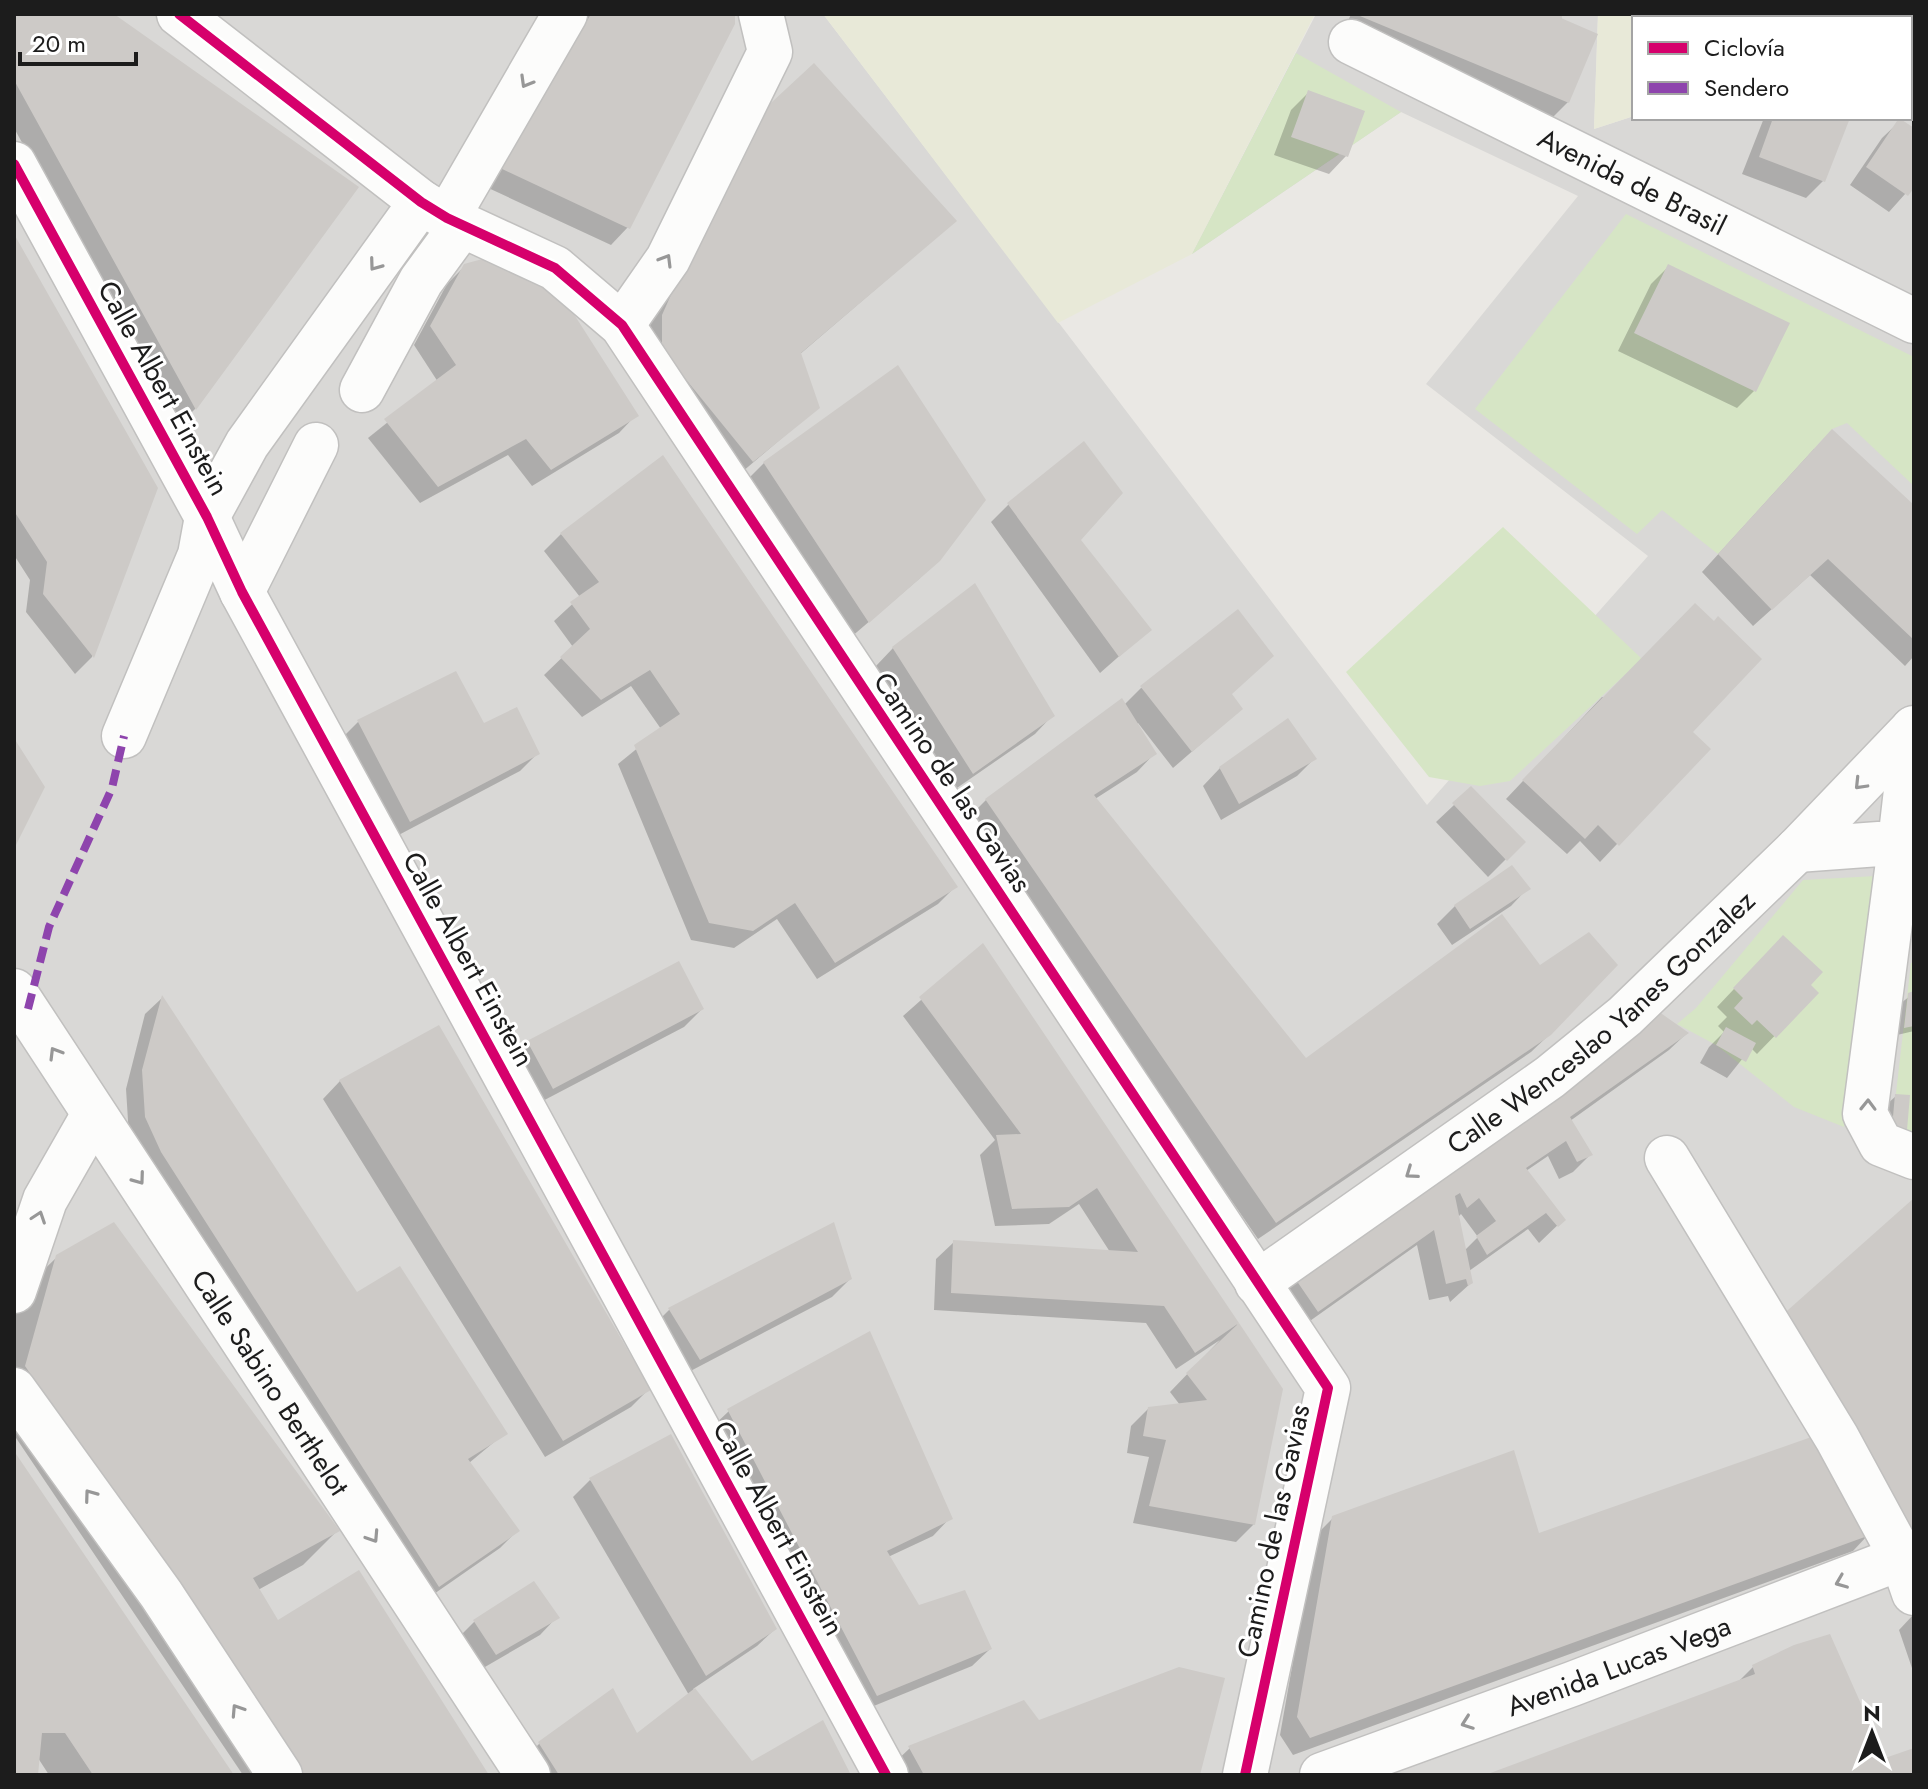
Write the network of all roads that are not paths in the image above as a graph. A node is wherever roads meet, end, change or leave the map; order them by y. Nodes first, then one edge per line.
1 (179, 14) edge
2 (565, 14) edge
3 (761, 14) edge
4 (1351, 42) dead end
5 (14, 164) edge
6 (443, 215) junction
7 (1908, 308) edge
8 (622, 325) junction
9 (362, 390) dead end
10 (316, 445) dead end
11 (207, 517) junction
12 (242, 592) junction
13 (1914, 729) edge
14 (124, 736) dead end
15 (1893, 848) junction
16 (1797, 850) junction
17 (19, 1017) edge
18 (93, 1116) junction
19 (1914, 1157) edge
20 (1667, 1158) dead end
21 (1257, 1283) junction
22 (14, 1291) edge
23 (14, 1390) edge
24 (1910, 1568) edge
25 (280, 1775) edge
26 (528, 1775) edge
27 (886, 1775) edge
28 (1245, 1775) edge
29 (1322, 1775) edge

1 - 6 street, Camino de las Gavias
2 -> 6 street
8 -> 3 street
4 - 7 street, Avenida de Brasil
5 - 11 street, Calle Albert Einstein
6 - 8 street, Camino de las Gavias
6 - 9 street
6 -> 11 street
8 - 21 street, Camino de las Gavias
10 - 12 street
11 - 12 street, Calle Albert Einstein
11 - 14 street
12 - 27 street, Calle Albert Einstein
13 - 15 street
13 -> 16 street, Calle Wenceslao Yanes Gonzalez
15 - 16 street
19 -> 15 street
16 -> 21 street, Calle Wenceslao Yanes Gonzalez
18 -> 17 street, Calle Sabino Berthelot
22 -> 18 street
18 -> 26 street, Calle Sabino Berthelot
20 - 24 street
21 - 28 street, Camino de las Gavias
25 -> 23 street
24 -> 29 street, Avenida Lucas Vega

